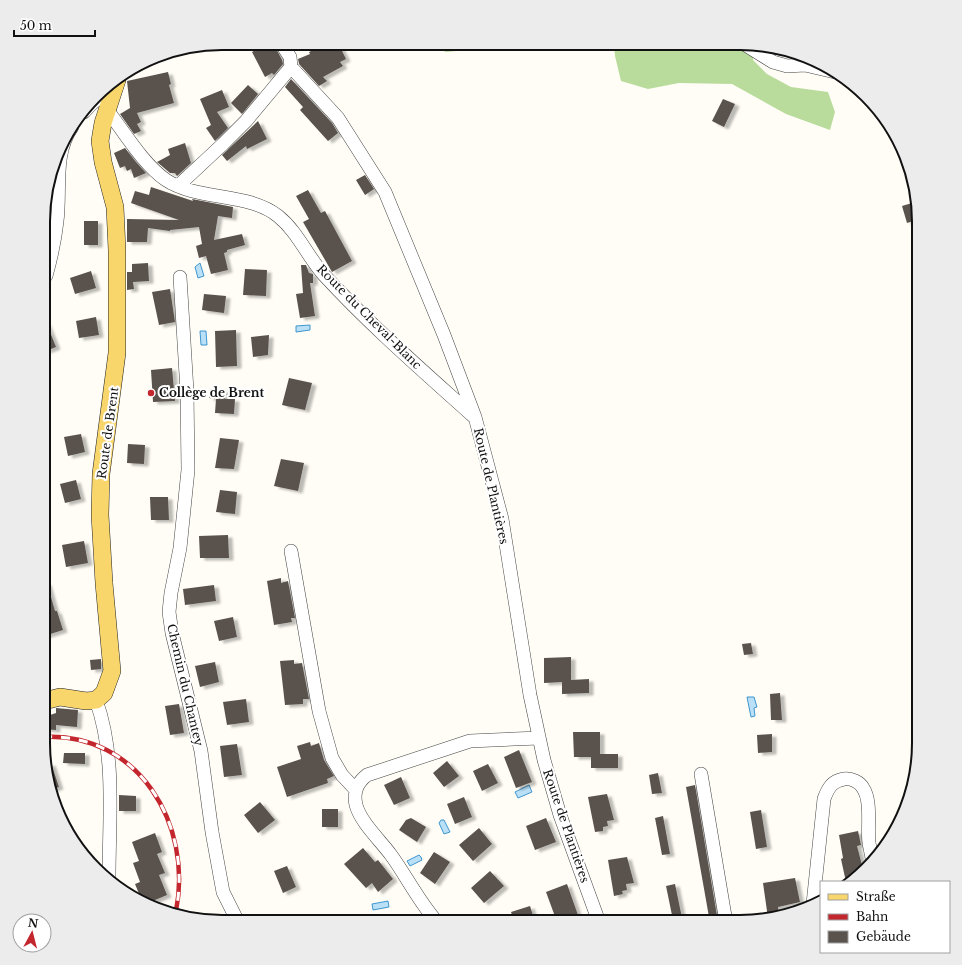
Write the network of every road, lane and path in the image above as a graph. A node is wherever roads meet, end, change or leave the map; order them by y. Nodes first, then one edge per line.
1 (286, 50) edge
2 (754, 50) edge
3 (291, 67) junction
4 (814, 67) edge
5 (115, 88) edge
6 (105, 96) edge
7 (110, 103) junction
8 (61, 163) edge
9 (178, 186) junction
10 (50, 259) edge
11 (180, 277) dead end
12 (475, 418) junction
13 (291, 551) dead end
14 (50, 700) edge
15 (96, 700) junction
16 (539, 738) junction
17 (701, 774) dead end
18 (355, 789) junction
19 (871, 854) edge
20 (108, 871) edge
21 (814, 898) edge
22 (234, 915) edge
23 (432, 915) edge
24 (596, 915) edge
25 (725, 915) edge

1 - 3 street
2 - 4 street
3 - 9 street
3 - 12 street, Route de Plantières
5 - 7 main road, Route de Brent
6 - 7 street
7 - 9 street, Route du Cheval-Blanc
7 - 15 main road, Route de Brent
8 - 10 street
9 - 12 street, Route du Cheval-Blanc
11 - 22 street, Chemin du Chantey
12 - 16 street, Route de Plantières
13 - 18 street
14 - 15 main road
15 - 20 street
16 - 18 street
16 - 24 street, Route de Plantières
17 - 25 street
18 - 23 street
19 - 21 street

